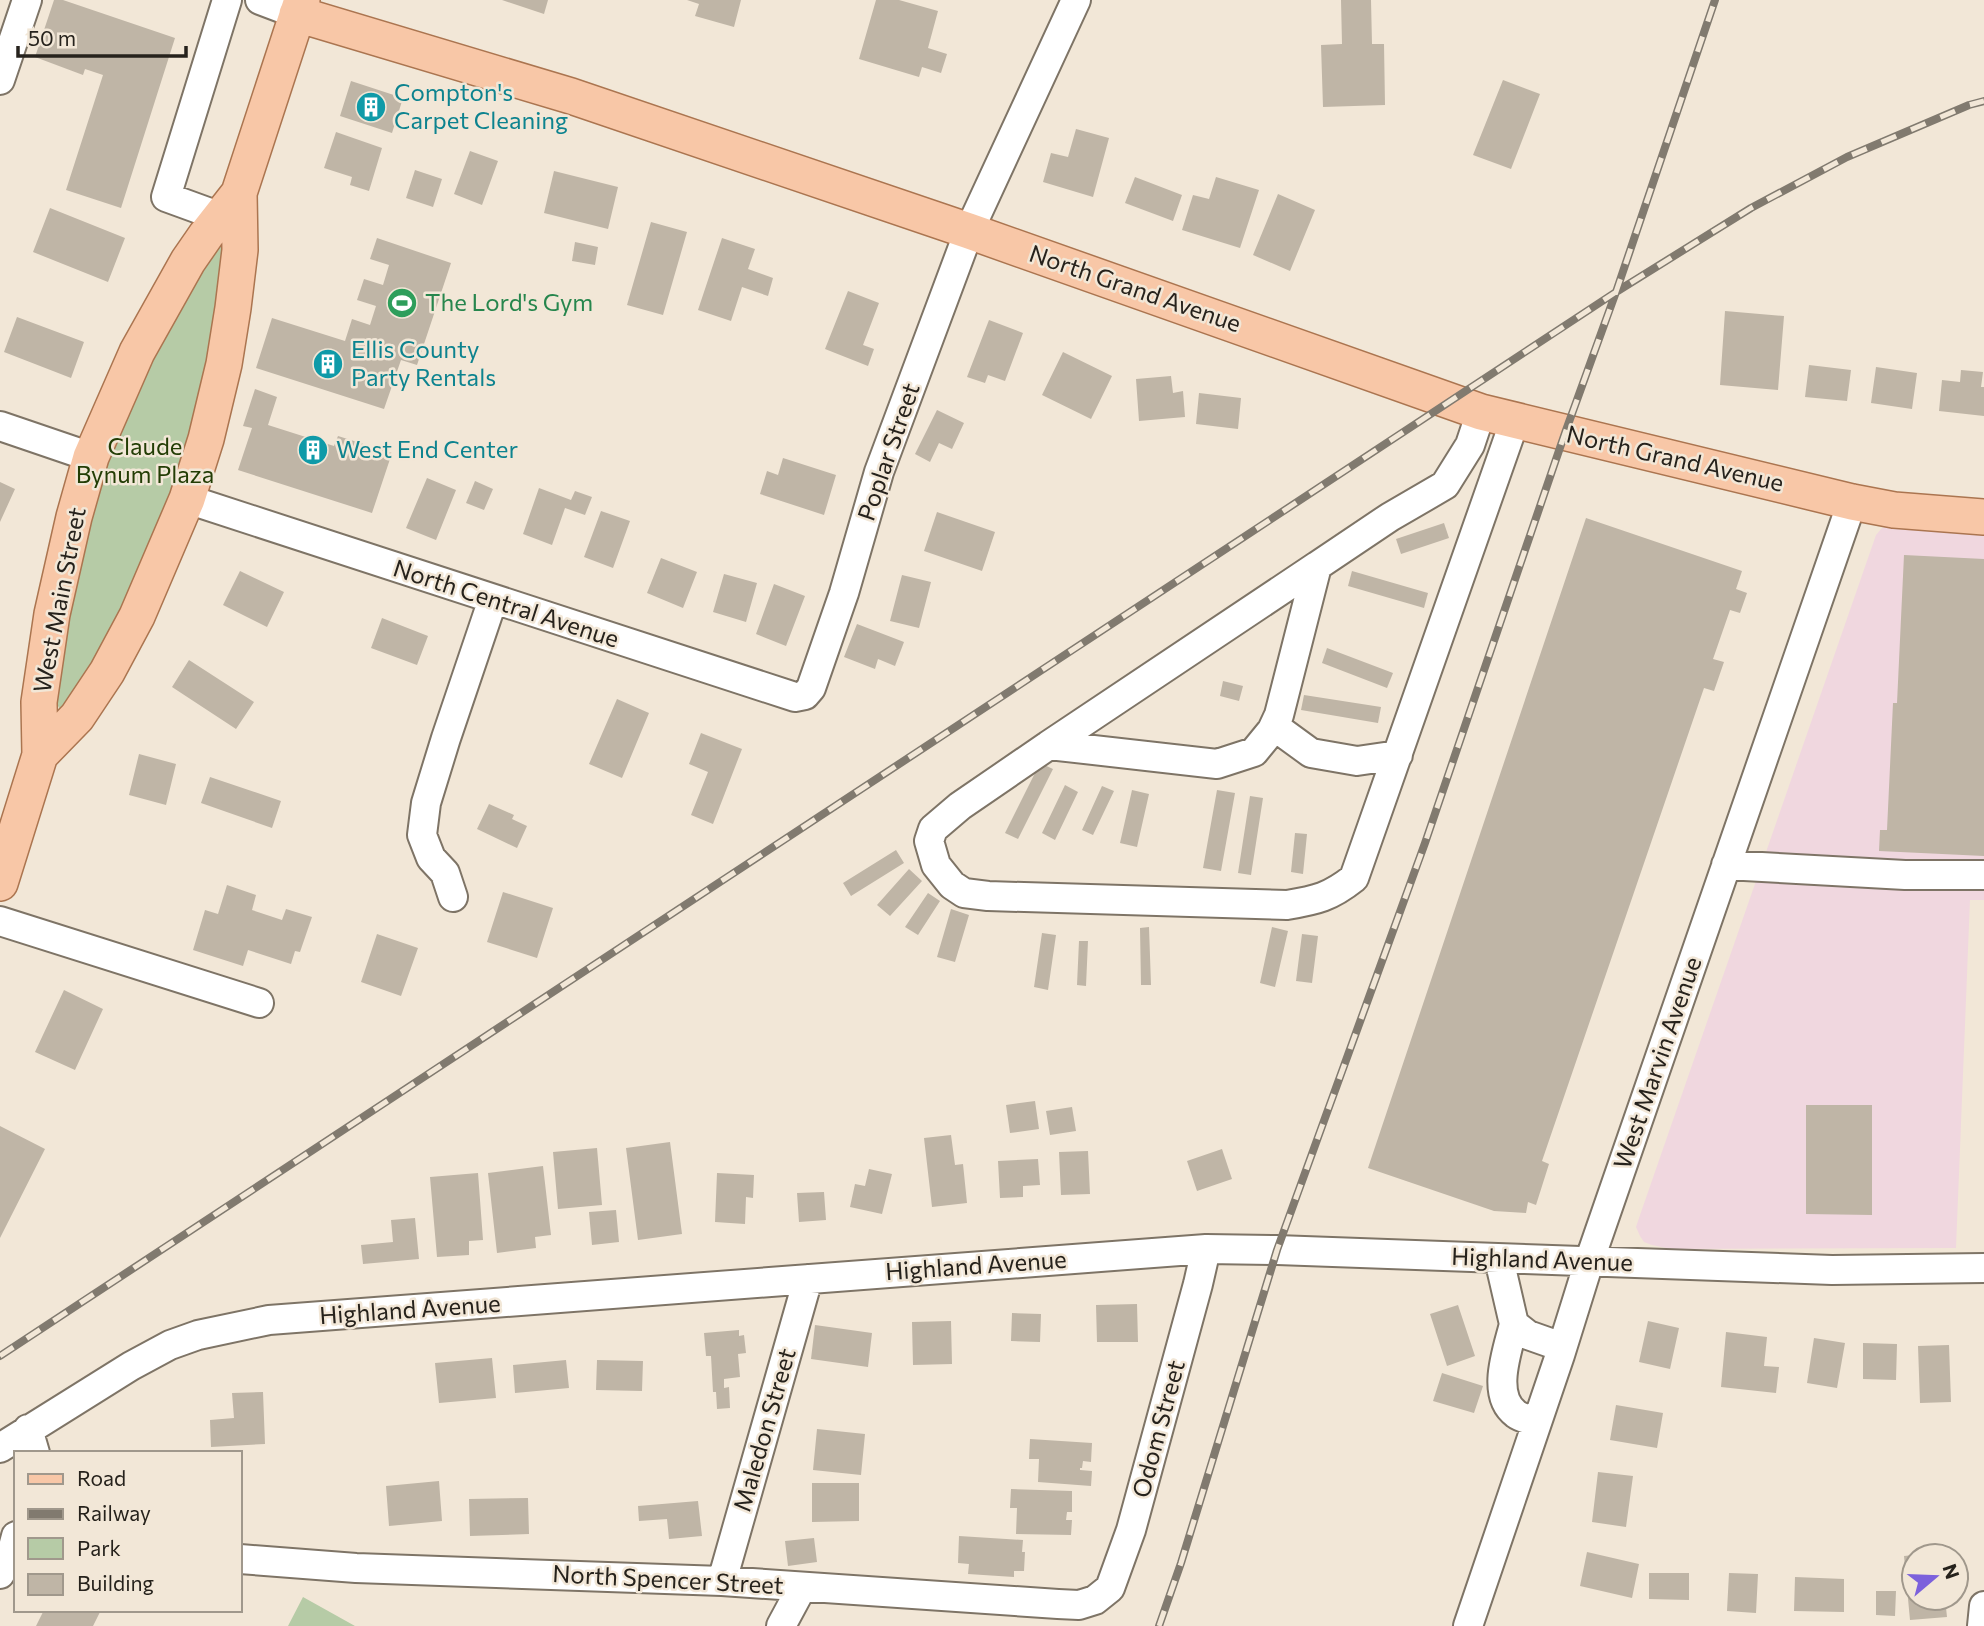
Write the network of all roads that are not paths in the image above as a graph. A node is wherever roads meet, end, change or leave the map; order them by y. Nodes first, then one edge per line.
1 (27, 0) edge
2 (227, 0) edge
3 (260, 0) edge
4 (1076, 0) edge
5 (300, 7) edge
6 (0, 80) edge
7 (230, 205) junction
8 (969, 230) junction
9 (1481, 412) junction
10 (1515, 421) junction
11 (0, 426) edge
12 (91, 457) junction
13 (187, 499) junction
14 (1852, 502) junction
15 (1984, 517) edge
16 (1317, 566) junction
17 (492, 599) junction
18 (815, 675) joint
19 (1274, 726) junction
20 (1049, 745) junction
21 (40, 755) junction
22 (1398, 755) junction
23 (1726, 865) junction
24 (1984, 875) edge
25 (0, 883) edge
26 (453, 897) dead end
27 (0, 921) edge
28 (259, 1003) dead end
29 (1206, 1249) junction
30 (1499, 1259) junction
31 (1589, 1262) junction
32 (1984, 1268) edge
33 (808, 1279) junction
34 (1514, 1324) junction
35 (1562, 1347) junction
36 (1537, 1422) junction
37 (31, 1441) edge
38 (0, 1448) edge
39 (242, 1559) edge
40 (722, 1581) junction
41 (803, 1587) junction
42 (1984, 1606) edge
43 (1081, 1610) edge
44 (781, 1626) edge
45 (1468, 1626) edge
46 (1982, 1626) edge

1 - 6 street
2 - 7 street
3 - 5 street
4 - 8 street, Poplar Street
5 - 7 main road, West Main Street
5 - 8 main road, North Grand Avenue
7 - 12 main road, West Main Street
7 - 13 main road, West Main Street
8 - 9 main road, North Grand Avenue
8 - 18 street, Poplar Street
9 - 10 main road, North Grand Avenue
9 - 16 street
10 - 14 main road, North Grand Avenue
10 - 22 street
11 - 12 street
12 - 21 main road, West Main Street
13 - 17 street, North Central Avenue
13 - 21 main road, West Main Street
14 - 15 main road, North Grand Avenue
14 - 23 street, West Marvin Avenue
16 - 19 street
16 - 20 street
17 - 18 street, North Central Avenue
17 - 26 street
19 - 20 street
19 - 22 street
20 - 22 street
21 - 25 main road, West Main Street
23 - 24 street
23 - 31 street, West Marvin Avenue
27 - 28 street
29 - 30 street, Highland Avenue
29 - 33 street, Highland Avenue
29 - 43 street, Odom Street
30 - 31 street, Highland Avenue
30 - 34 street
31 - 32 street, Highland Avenue
31 - 35 street, West Marvin Avenue
33 - 37 street, Highland Avenue
33 - 40 street, Maledon Street
34 - 35 street
34 - 36 street
35 - 36 street, West Marvin Avenue
36 - 45 street, West Marvin Avenue
37 - 38 street, Highland Avenue
39 - 40 street, North Spencer Street
40 - 41 street, North Spencer Street
41 - 43 street, North Spencer Street
41 - 44 street
42 - 46 street

